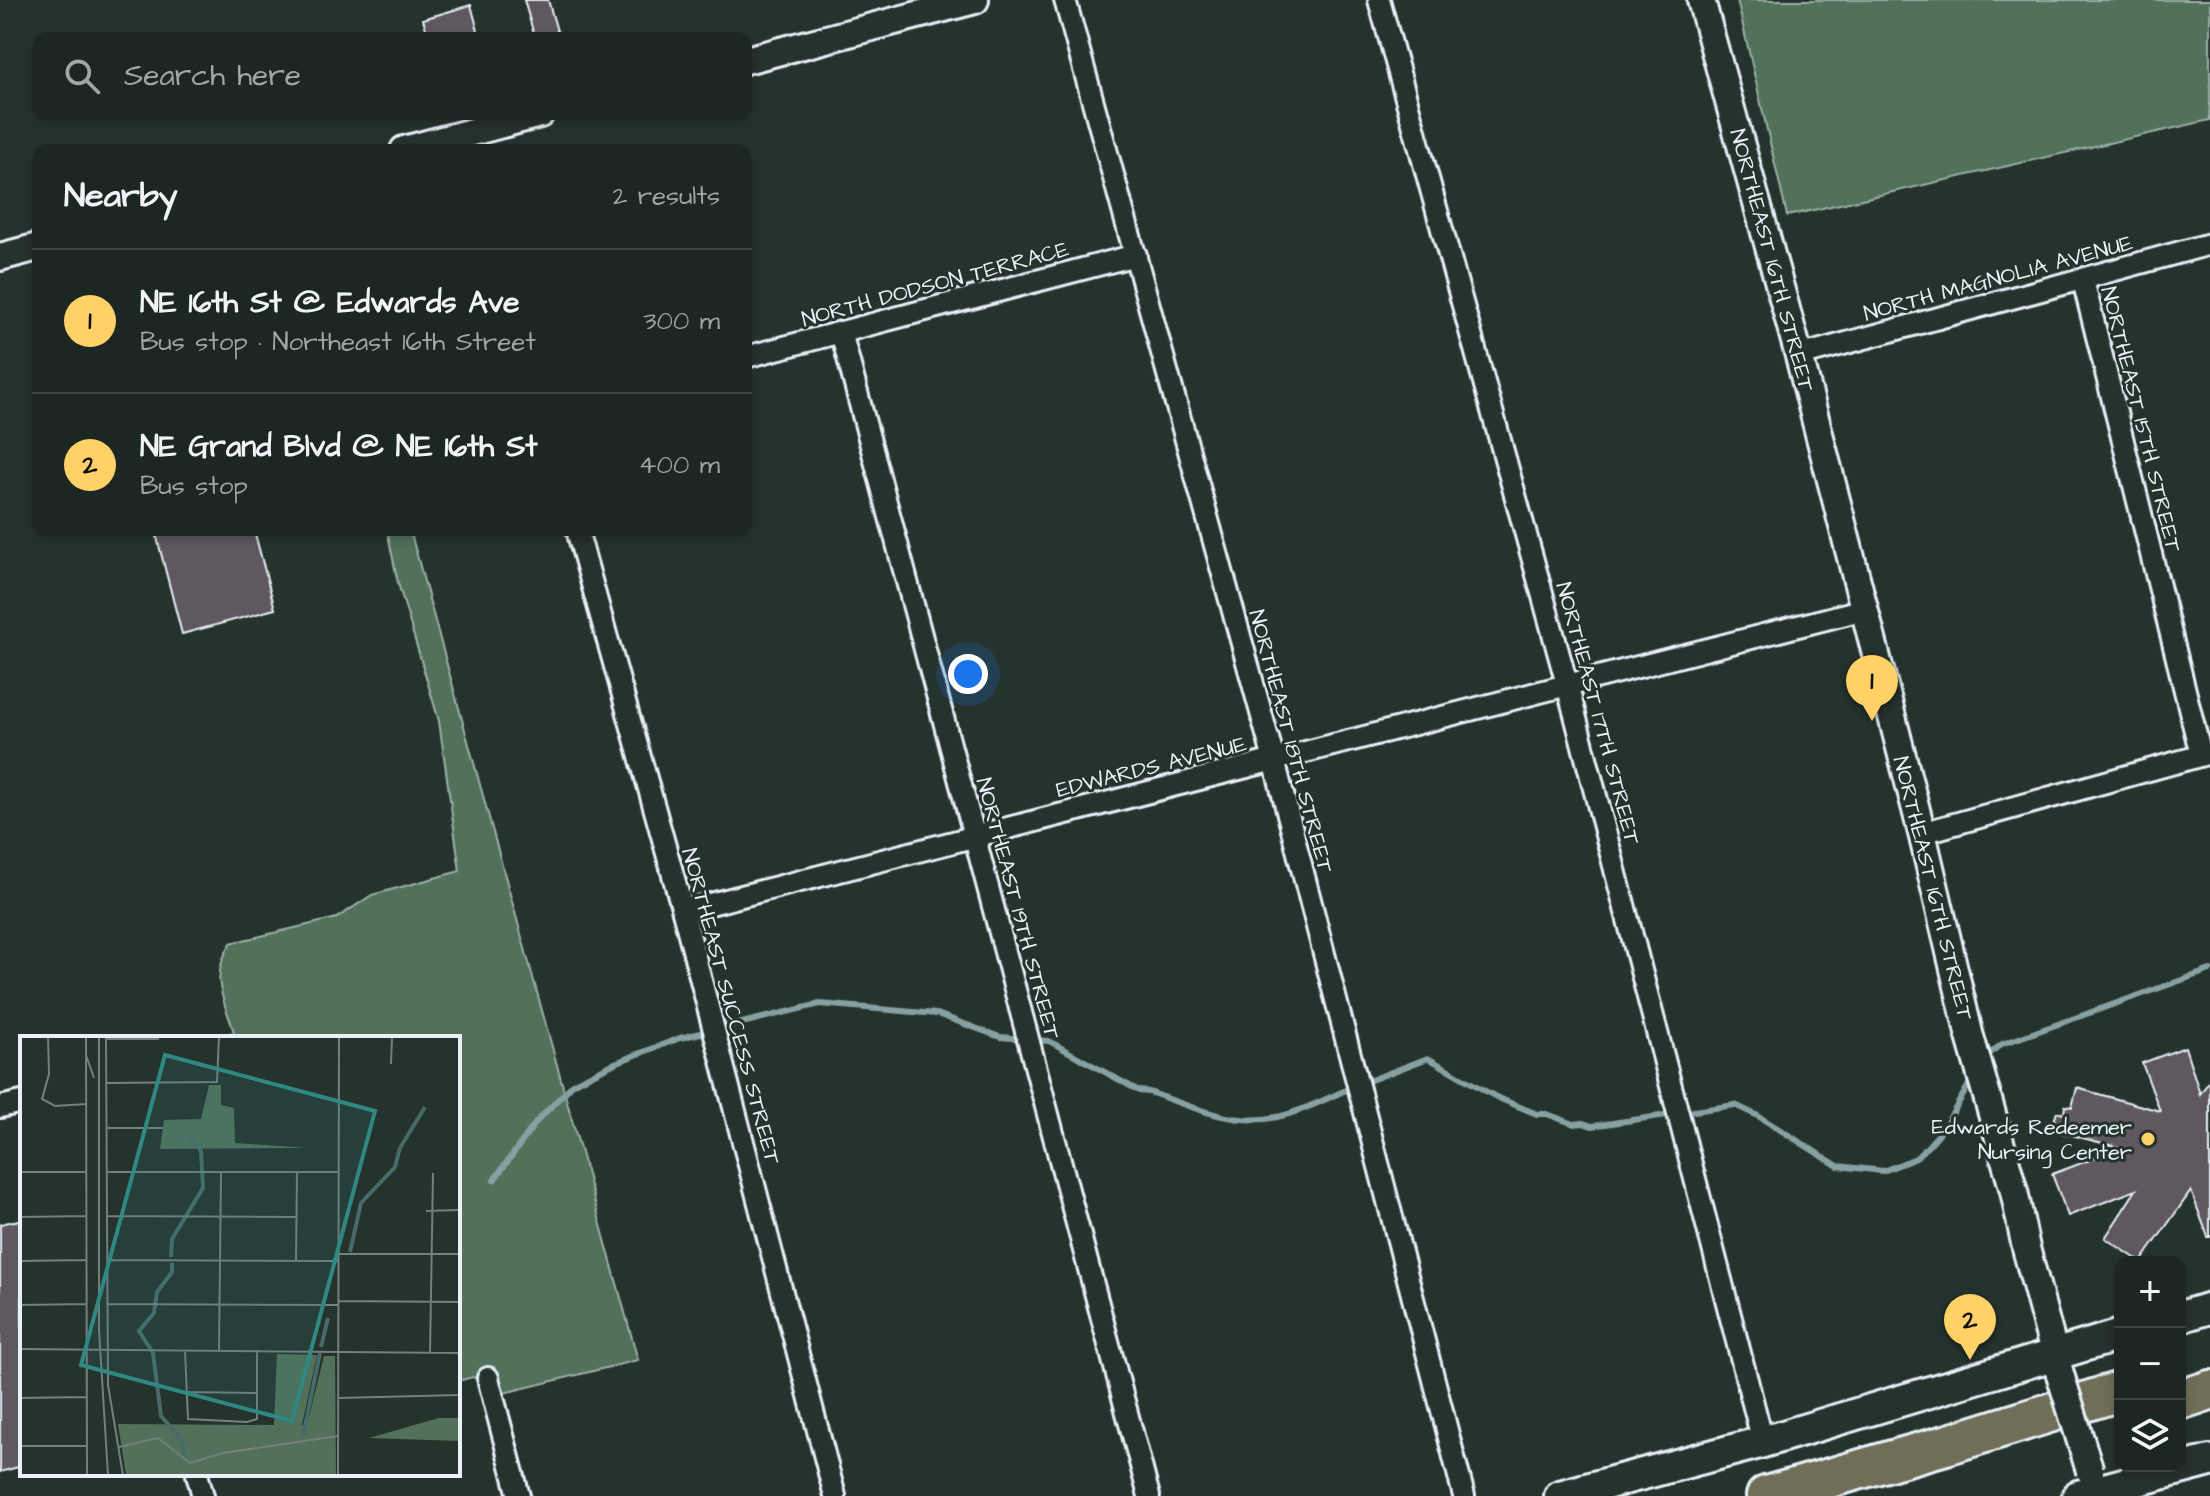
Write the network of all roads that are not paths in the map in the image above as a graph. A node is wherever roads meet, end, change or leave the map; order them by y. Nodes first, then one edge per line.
1 (975, 0) edge
2 (1065, 0) edge
3 (1379, 0) edge
4 (1701, 0) edge
5 (752, 58) edge
6 (525, 120) edge
7 (472, 141) edge
8 (449, 144) edge
9 (2210, 244) edge
10 (32, 249) edge
11 (1136, 255) junction
12 (0, 257) edge
13 (2083, 280) junction
14 (841, 332) junction
15 (752, 355) edge
16 (1799, 356) junction
17 (579, 536) edge
18 (1865, 609) junction
19 (1567, 684) junction
20 (2205, 754) edge
21 (1274, 760) junction
22 (1922, 833) junction
23 (975, 835) junction
24 (683, 911) junction
25 (20, 1102) edge
26 (0, 1107) edge
27 (2210, 1308) edge
28 (2186, 1315) edge
29 (2114, 1338) edge
30 (2210, 1363) edge
31 (2058, 1365) junction
32 (2186, 1370) edge
33 (488, 1378) dead end
34 (2210, 1390) edge
35 (2114, 1393) edge
36 (2186, 1398) edge
37 (2114, 1420) edge
38 (1763, 1442) junction
39 (2210, 1461) edge
40 (198, 1476) edge
41 (2090, 1489) edge
42 (203, 1496) edge
43 (519, 1496) edge
44 (835, 1496) edge
45 (1149, 1496) edge
46 (1464, 1496) edge
47 (1560, 1496) edge
48 (1766, 1496) edge
49 (1860, 1496) edge

1 - 5 street
2 - 11 street, NORTHEAST 18TH STREET
3 - 19 street, NORTHEAST 17TH STREET
4 - 16 street, NORTHEAST 16TH STREET
6 - 7 street
7 - 8 street
9 - 13 street, NORTH MAGNOLIA AVENUE
10 - 12 street
11 - 14 street, NORTH DODSON TERRACE
11 - 21 street, NORTHEAST 18TH STREET
13 - 16 street, NORTH MAGNOLIA AVENUE
13 - 20 street, NORTHEAST 15TH STREET
14 - 15 street, NORTH DODSON TERRACE
14 - 23 street, NORTHEAST 19TH STREET
16 - 18 street, NORTHEAST 16TH STREET
17 - 24 street, NORTHEAST SUCCESS STREET
18 - 19 street, EDWARDS AVENUE
18 - 22 street, NORTHEAST 16TH STREET
19 - 21 street, EDWARDS AVENUE
19 - 38 street, NORTHEAST 17TH STREET
20 - 22 street
21 - 23 street, EDWARDS AVENUE
21 - 46 street, NORTHEAST 18TH STREET
22 - 31 street, NORTHEAST 16TH STREET
23 - 24 street, EDWARDS AVENUE
23 - 45 street, NORTHEAST 19TH STREET
24 - 44 street, NORTHEAST SUCCESS STREET
25 - 26 street
27 - 28 main road
29 - 31 main road
30 - 32 highway
31 - 38 main road
31 - 41 street, NORTHEAST 16TH STREET, bridge
33 - 43 street
34 - 36 highway
35 - 48 highway
37 - 49 highway
38 - 47 main road
39 - 41 main road
40 - 42 street

